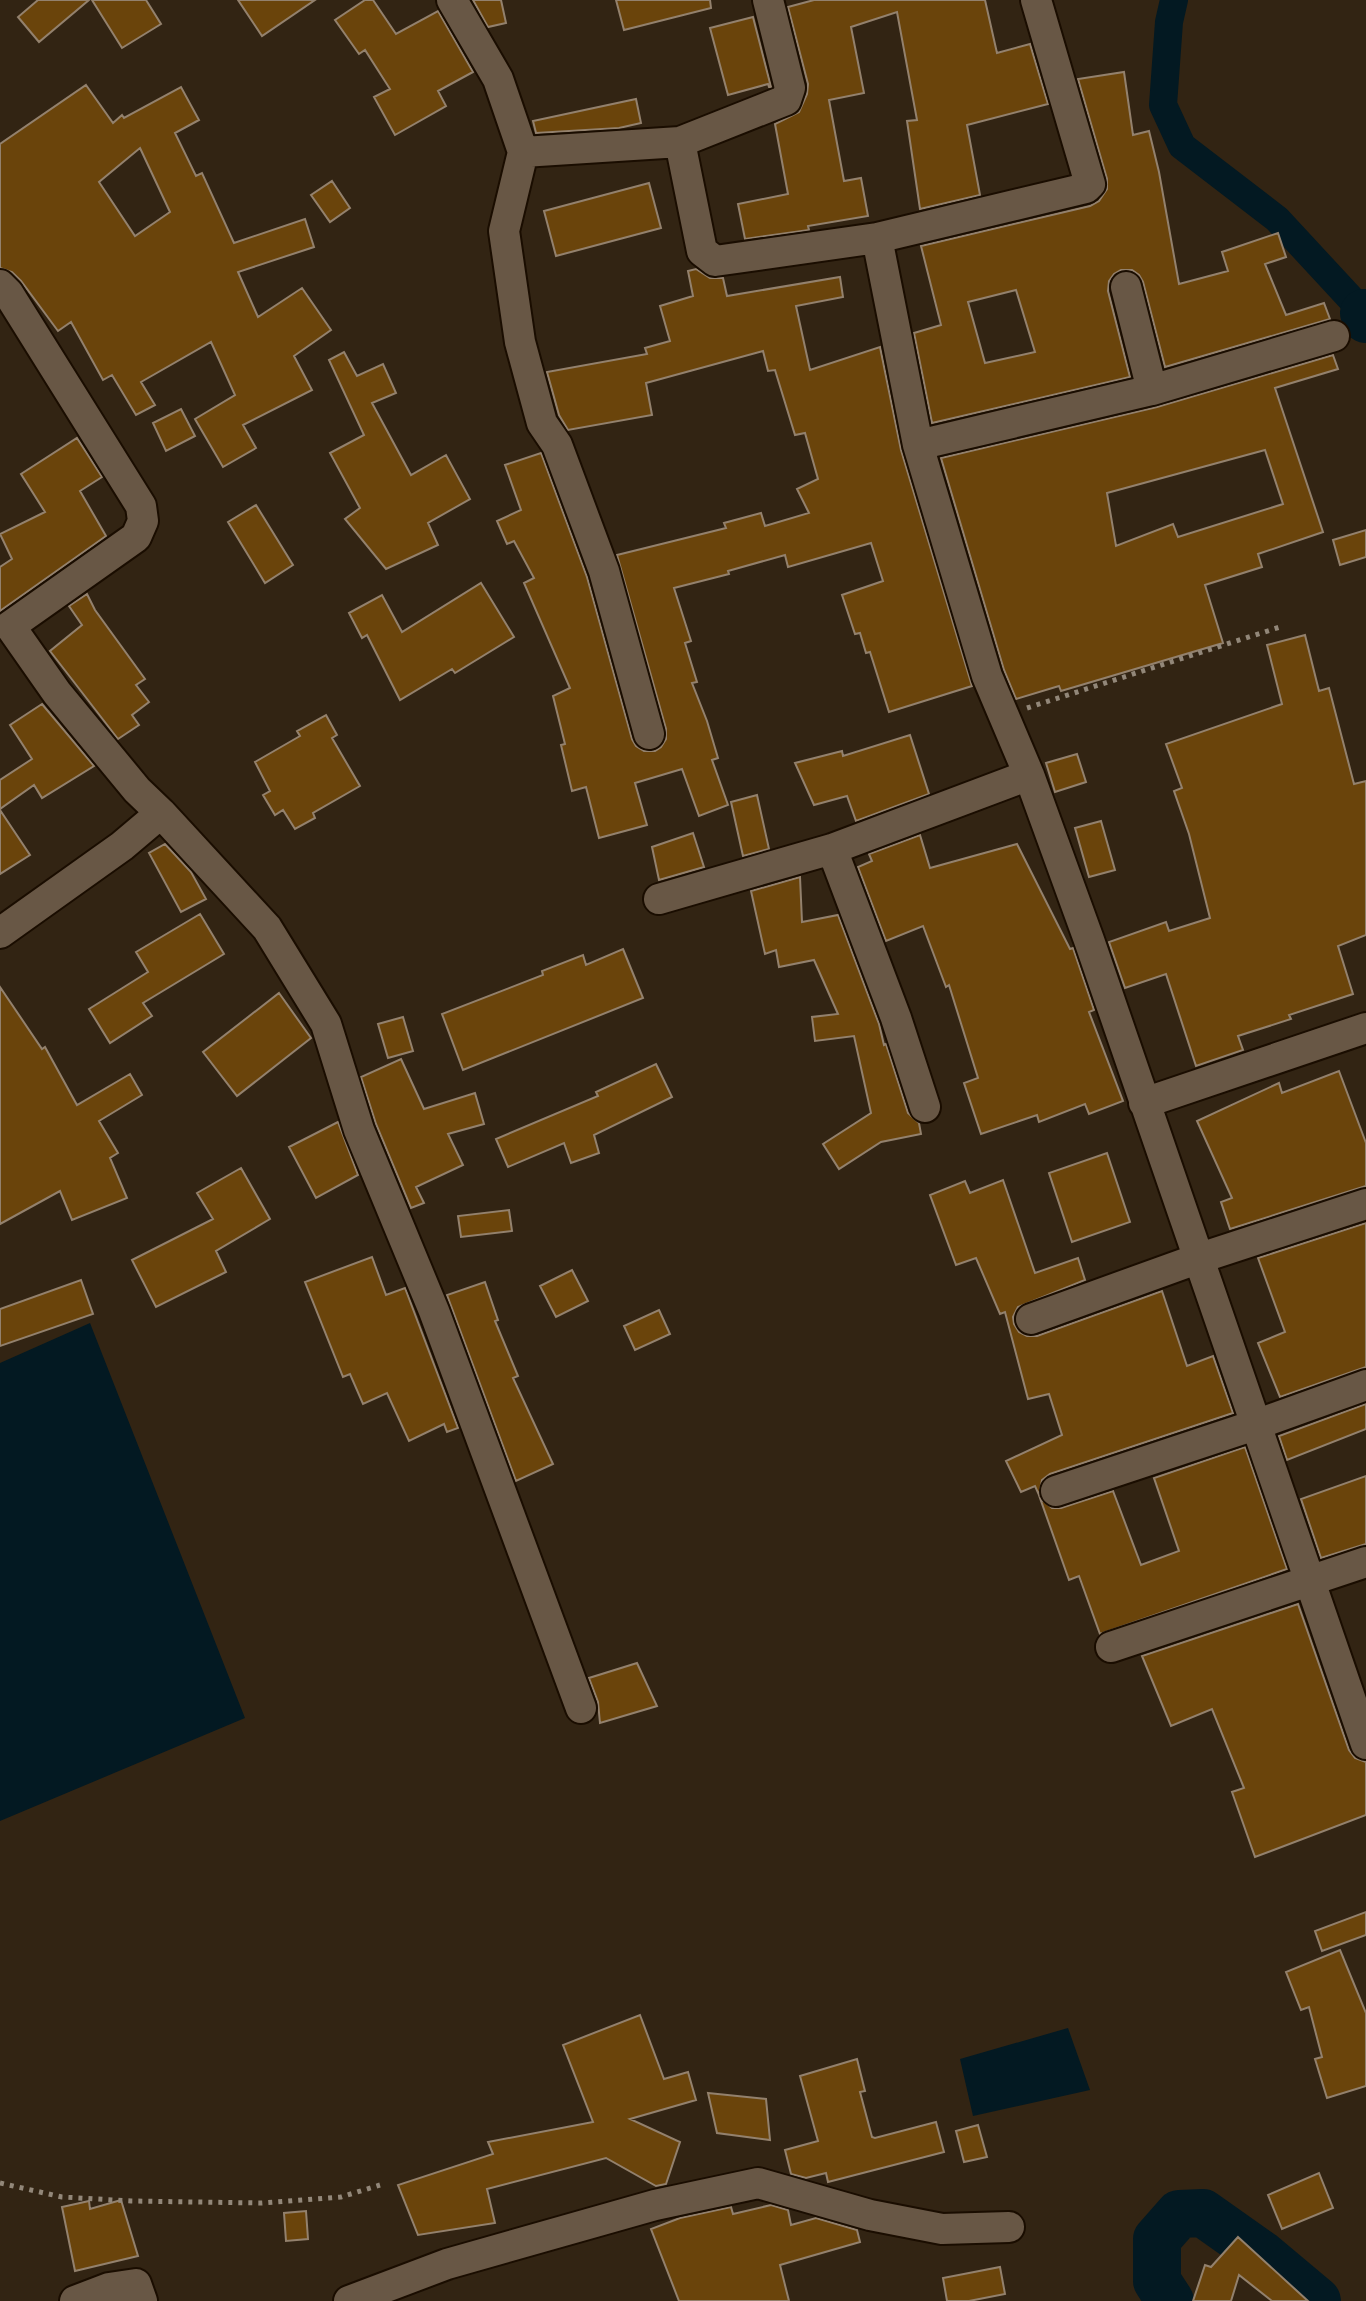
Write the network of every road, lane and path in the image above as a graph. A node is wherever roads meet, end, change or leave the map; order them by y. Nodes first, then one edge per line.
1 (452, 0) edge
2 (768, 0) edge
3 (1036, 0) edge
4 (680, 142) junction
5 (523, 152) junction
6 (877, 238) junction
7 (0, 285) edge
8 (1126, 287) dead end
9 (1334, 336) dead end
10 (1152, 390) junction
11 (918, 445) junction
12 (1280, 627) dead end
13 (5, 628) edge
14 (1003, 715) junction
15 (649, 734) dead end
16 (1029, 775) junction
17 (161, 813) junction
18 (832, 849) junction
19 (659, 899) dead end
20 (0, 933) edge
21 (1366, 1028) edge
22 (1144, 1103) junction
23 (925, 1107) dead end
24 (1366, 1204) edge
25 (1197, 1259) junction
26 (1031, 1319) dead end
27 (1366, 1385) edge
28 (1255, 1425) junction
29 (1056, 1491) dead end
30 (1366, 1562) edge
31 (1309, 1582) junction
32 (1111, 1647) dead end
33 (581, 1708) dead end
34 (1365, 1745) edge
35 (0, 2183) edge
36 (380, 2185) dead end
37 (1009, 2227) dead end
38 (75, 2301) edge
39 (142, 2301) edge
40 (349, 2301) edge

1 - 5 street
2 - 4 street
3 - 6 street
4 - 5 street
4 - 6 street
5 - 15 street
6 - 11 street
7 - 13 street
8 - 10 street
9 - 10 street
10 - 11 street
11 - 14 street
12 - 14 path
13 - 17 street
14 - 16 street
16 - 18 street
16 - 22 street
17 - 20 street
17 - 33 street
18 - 19 street
18 - 23 street
21 - 22 street
22 - 25 street
24 - 25 street
25 - 26 street
25 - 28 street
27 - 28 street
28 - 29 street
28 - 31 street
30 - 31 street
31 - 32 street
31 - 34 street
35 - 36 path
37 - 40 street
38 - 39 street

